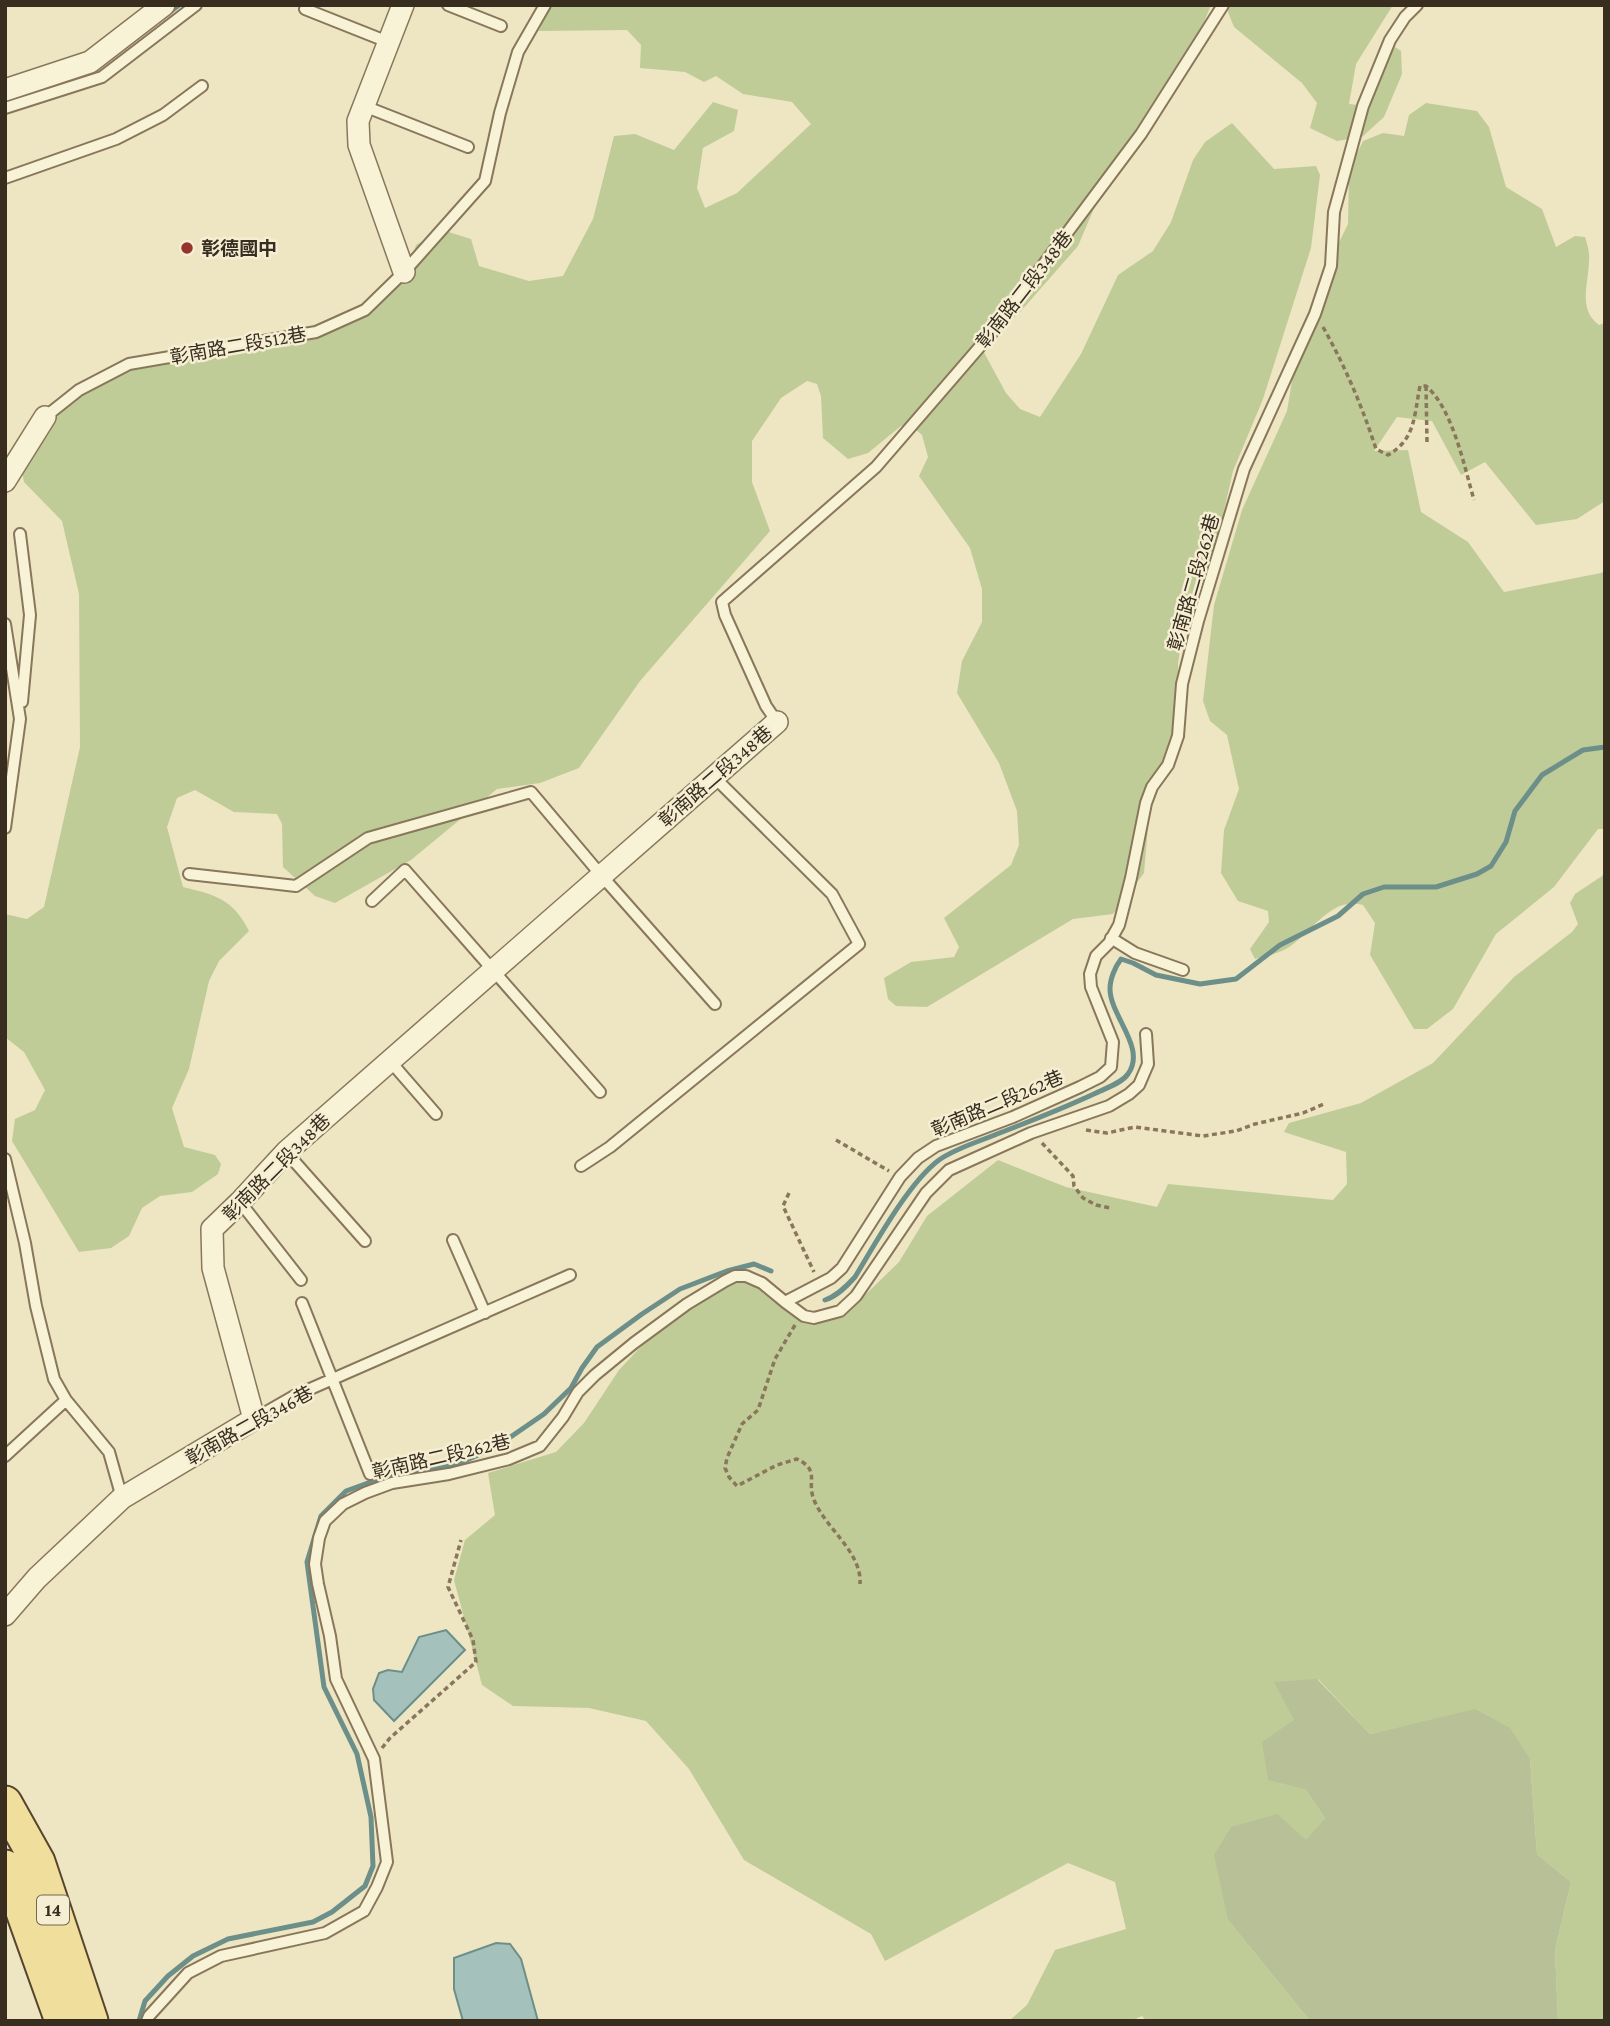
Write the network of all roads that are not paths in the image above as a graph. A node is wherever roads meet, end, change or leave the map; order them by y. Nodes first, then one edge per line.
1 (164, 5) edge
2 (196, 5) edge
3 (403, 5) edge
4 (449, 5) edge
5 (545, 5) edge
6 (1223, 5) edge
7 (1417, 5) edge
8 (305, 9) dead end
9 (501, 26) dead end
10 (388, 42) junction
11 (202, 86) dead end
12 (5, 90) edge
13 (364, 106) junction
14 (5, 108) edge
15 (468, 147) dead end
16 (5, 178) edge
17 (404, 272) junction
18 (45, 417) joint
19 (5, 481) edge
20 (20, 534) dead end
21 (5, 624) edge
22 (20, 719) junction
23 (777, 722) joint
24 (714, 777) junction
25 (5, 828) edge
26 (189, 874) dead end
27 (601, 875) junction
28 (372, 901) dead end
29 (1111, 938) junction
30 (1183, 970) dead end
31 (492, 971) junction
32 (715, 1004) dead end
33 (1146, 1034) dead end
34 (390, 1060) junction
35 (600, 1093) dead end
36 (436, 1114) dead end
37 (286, 1152) junction
38 (5, 1158) edge
39 (582, 1166) dead end
40 (240, 1202) junction
41 (453, 1240) dead end
42 (365, 1241) dead end
43 (570, 1275) dead end
44 (301, 1280) dead end
45 (785, 1302) junction
46 (302, 1303) dead end
47 (485, 1313) junction
48 (334, 1380) junction
49 (66, 1400) junction
50 (254, 1419) junction
51 (5, 1456) edge
52 (370, 1474) dead end
53 (122, 1498) junction
54 (7, 1609) edge
55 (5, 1803) edge
56 (5, 1867) edge
57 (62, 2021) edge
58 (91, 2021) edge
59 (147, 2021) edge

1 - 12 street
2 - 14 lane
3 - 10 street
4 - 9 lane
5 - 17 lane, 彰南路二段512巷
6 - 23 lane, 彰南路二段348巷
7 - 29 lane, 彰南路二段262巷
8 - 10 lane
10 - 13 street
11 - 16 lane
13 - 15 lane
13 - 17 street
17 - 18 lane, 彰南路二段512巷
18 - 19 street, 彰南路二段512巷
20 - 22 lane
21 - 22 lane
22 - 25 lane
23 - 24 street, 彰南路二段348巷
24 - 27 street, 彰南路二段348巷
24 - 39 lane
26 - 27 lane
27 - 31 street, 彰南路二段348巷
27 - 32 lane
28 - 31 lane
29 - 30 lane
29 - 45 lane, 彰南路二段262巷
31 - 34 street, 彰南路二段348巷
31 - 35 lane
33 - 45 lane
34 - 36 lane
34 - 37 street, 彰南路二段348巷
37 - 40 street, 彰南路二段348巷
37 - 42 lane
38 - 49 lane
40 - 44 lane
40 - 50 street, 彰南路二段348巷
41 - 47 lane
43 - 47 lane, 彰南路二段346巷
45 - 59 lane, 彰南路二段262巷
46 - 48 lane
47 - 48 lane, 彰南路二段346巷
48 - 50 lane, 彰南路二段346巷
48 - 52 lane
49 - 51 lane
49 - 53 lane
50 - 53 street, 彰南路二段346巷
53 - 54 street, 彰南路二段346巷
55 - 58 main road, 14
56 - 57 main road, 14

